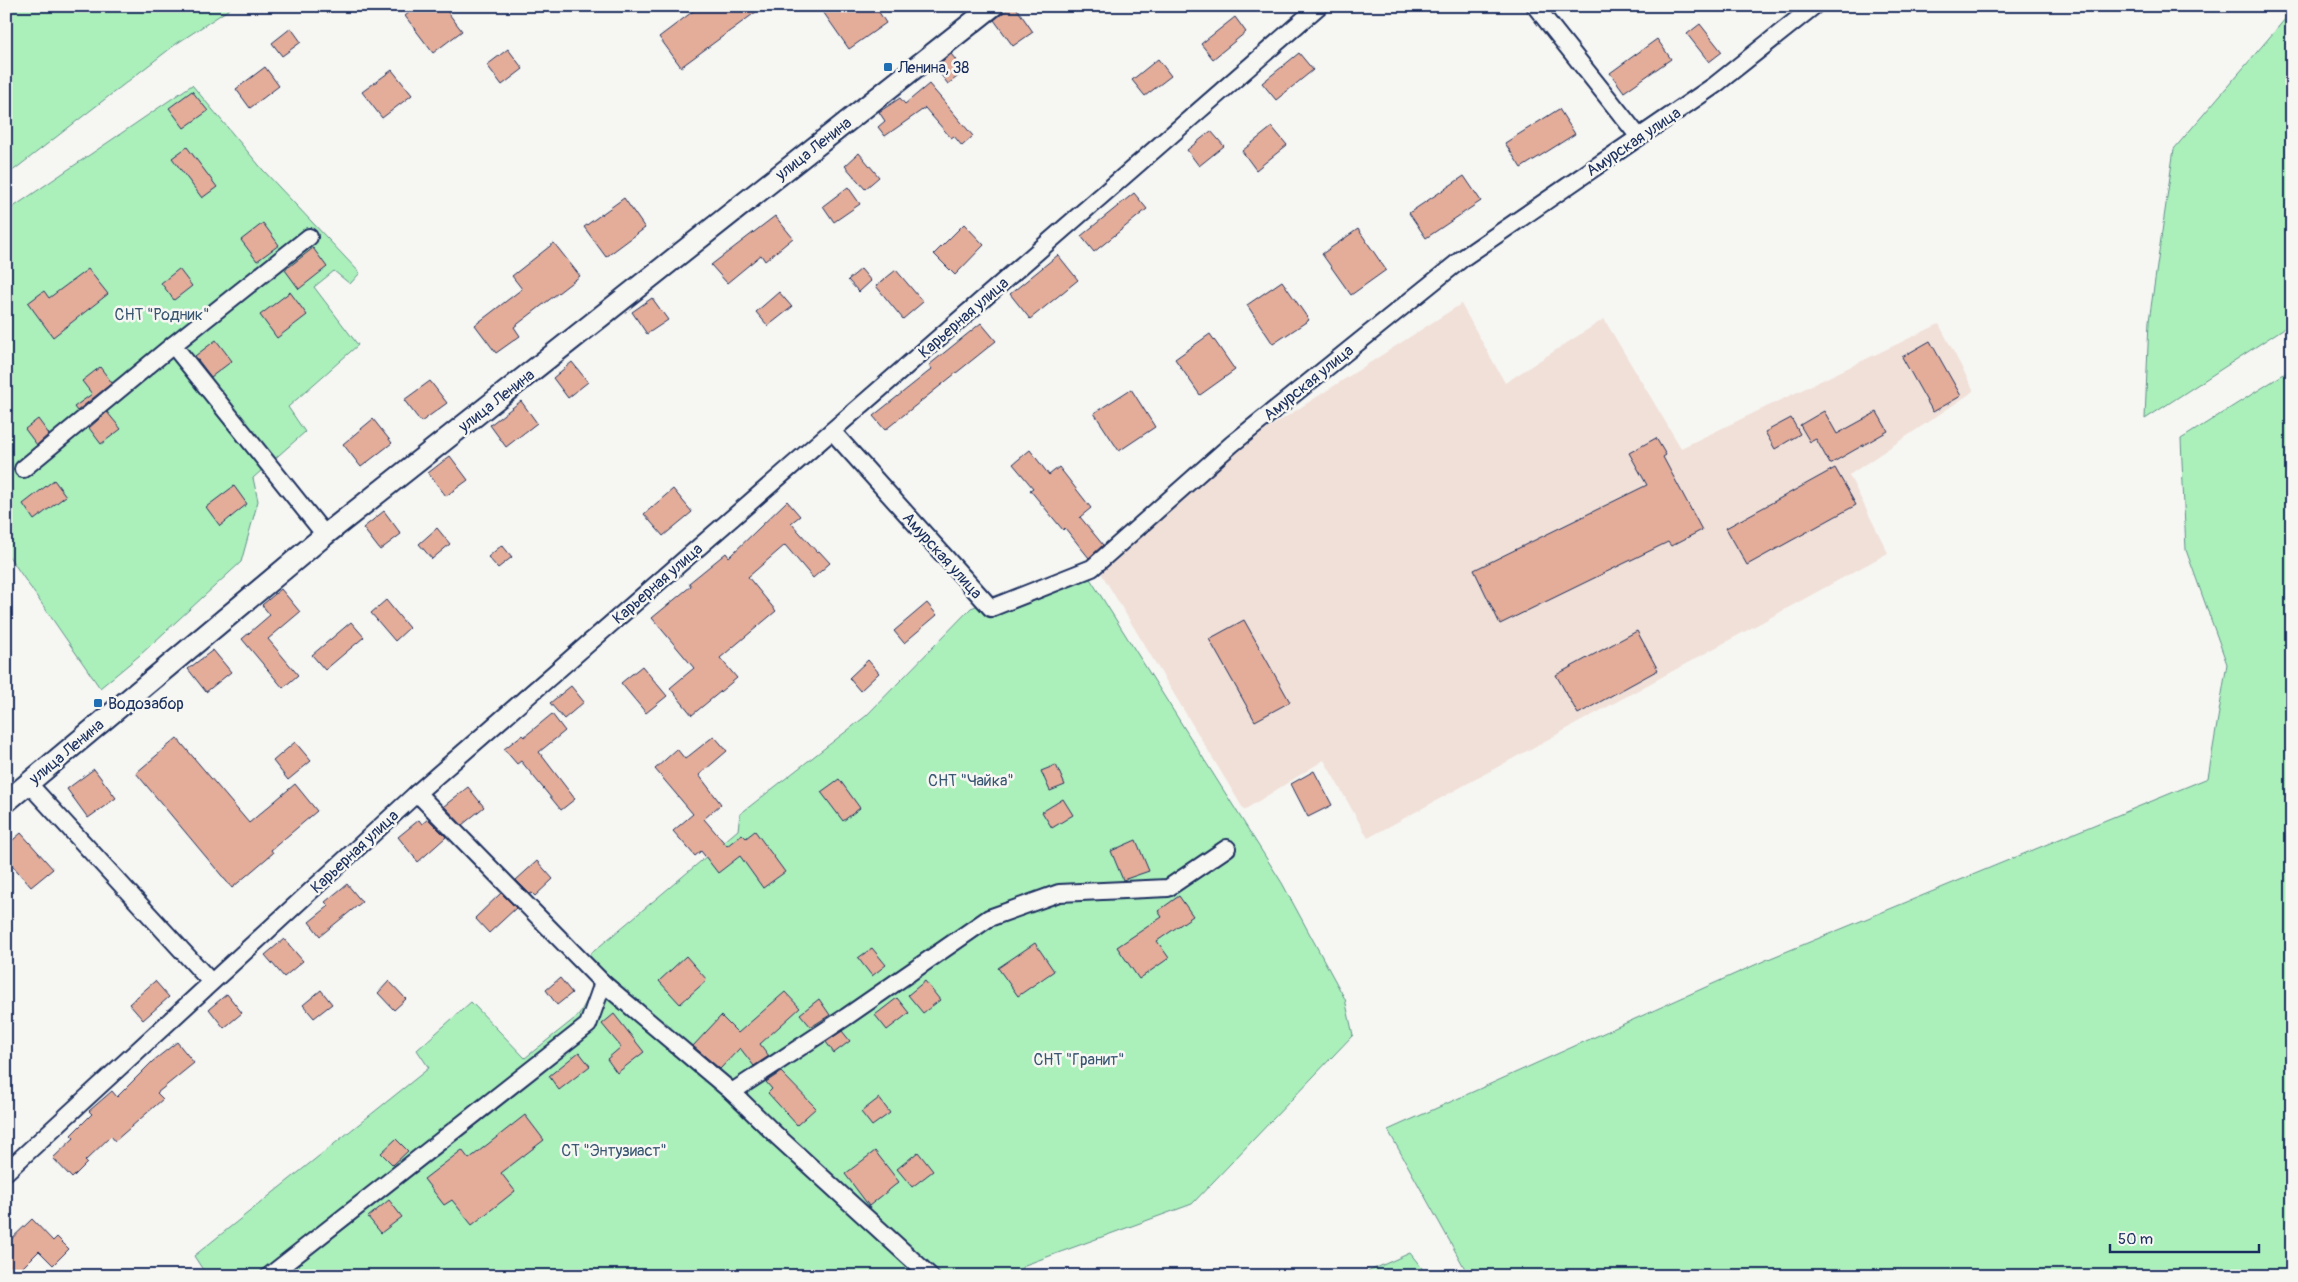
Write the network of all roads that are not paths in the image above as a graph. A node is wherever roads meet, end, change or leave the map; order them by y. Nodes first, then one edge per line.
1 (993, 6) edge
2 (1320, 6) edge
3 (1535, 6) edge
4 (1814, 6) edge
5 (1639, 137) junction
6 (309, 237) dead end
7 (173, 345) junction
8 (832, 431) junction
9 (23, 469) dead end
10 (325, 535) junction
11 (28, 783) junction
12 (417, 793) junction
13 (6, 802) edge
14 (1228, 848) dead end
15 (211, 982) junction
16 (603, 983) junction
17 (732, 1092) junction
18 (6, 1172) edge
19 (269, 1276) edge
20 (930, 1276) edge

1 - 10 street, улица Ленина
2 - 8 street, Карьерная улица
3 - 5 street
4 - 5 street, Амурская улица
5 - 8 street, Амурская улица
6 - 7 street
7 - 9 street
7 - 10 street
8 - 12 street, Карьерная улица
10 - 11 street, улица Ленина
11 - 13 street, улица Ленина
11 - 15 street
12 - 15 street, Карьерная улица
12 - 16 street
14 - 17 street
15 - 18 street, Карьерная улица
16 - 17 street
16 - 19 street
17 - 20 street

